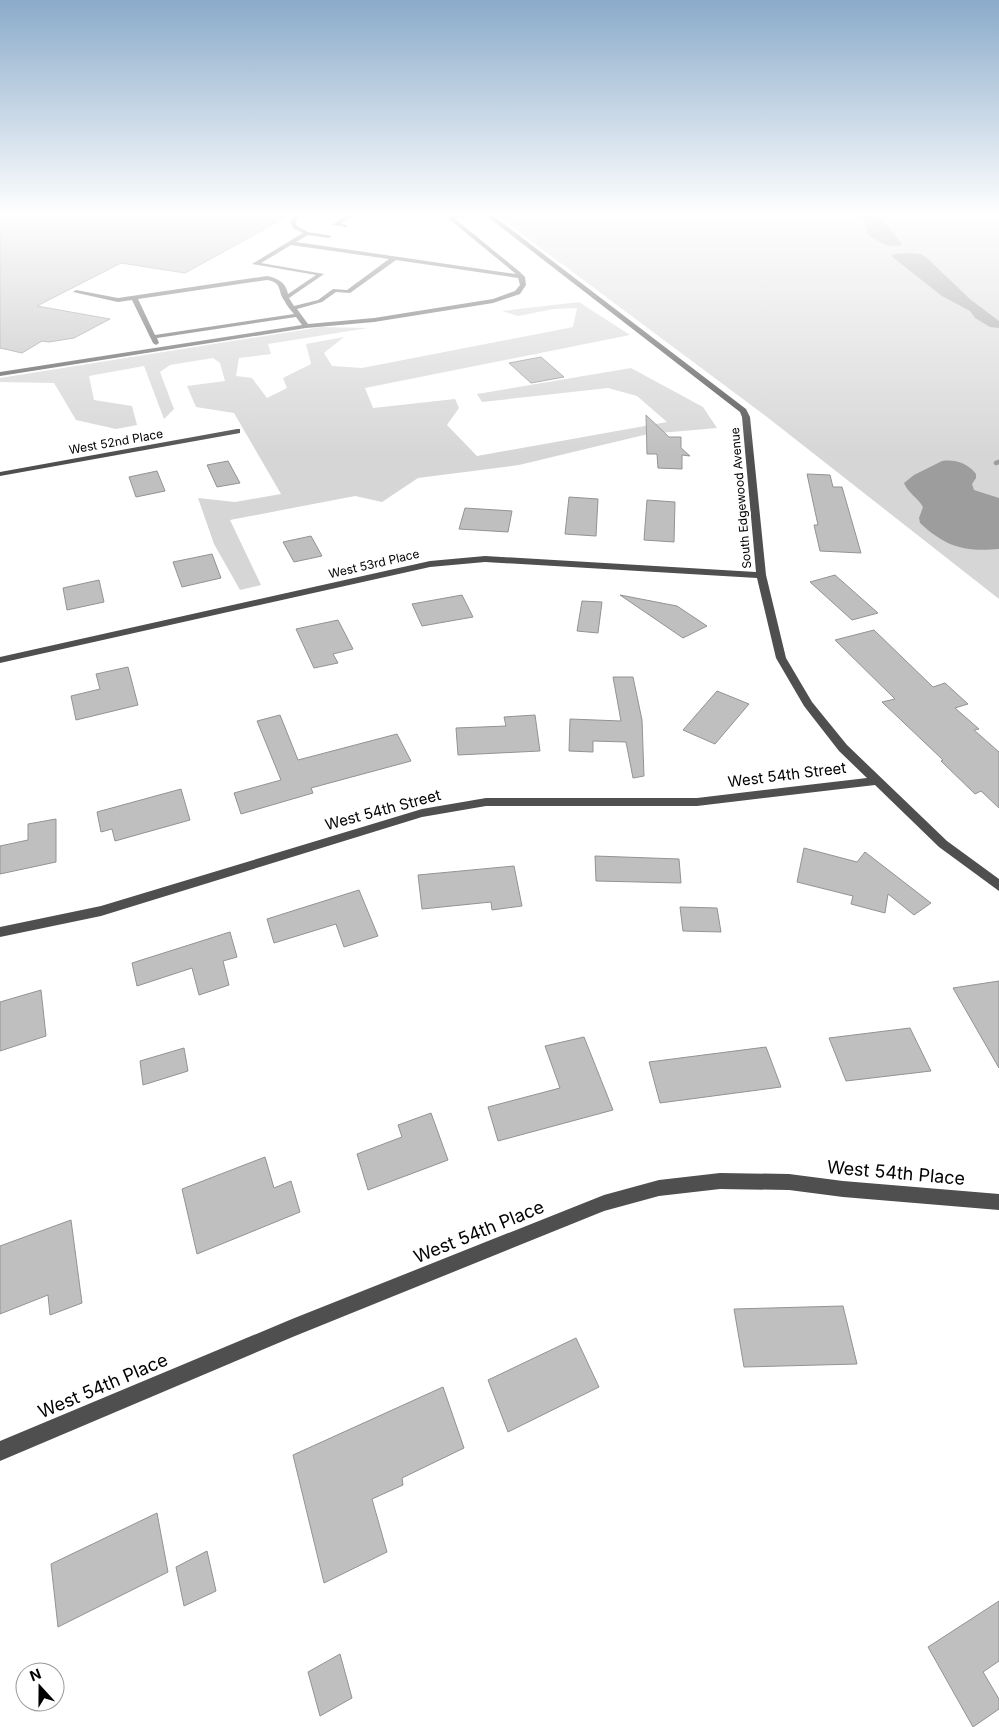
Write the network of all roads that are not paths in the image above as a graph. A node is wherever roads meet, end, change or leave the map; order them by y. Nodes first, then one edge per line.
1 (90, 295) edge
2 (157, 295) edge
3 (285, 295) edge
4 (290, 295) edge
5 (329, 295) edge
6 (513, 295) edge
7 (592, 295) edge
8 (134, 298) junction
9 (285, 298) junction
10 (292, 308) junction
11 (298, 315) junction
12 (306, 326) junction
13 (153, 337) junction
14 (158, 349) junction
15 (0, 374) edge
16 (237, 431) dead end
17 (0, 474) edge
18 (761, 575) junction
19 (0, 660) edge
20 (876, 781) junction
21 (999, 886) edge
22 (0, 932) edge
23 (999, 1202) edge
24 (0, 1451) edge

1 - 8 street
2 - 8 street
3 - 9 street
4 - 9 street
5 - 10 street
6 - 12 street
7 - 18 street, South Edgewood Avenue
8 - 13 street
9 - 10 street
10 - 11 street
11 - 12 street
11 - 13 street
12 - 14 street
13 - 14 street
14 - 15 street
16 - 17 street, West 52nd Place
18 - 19 street, West 53rd Place
18 - 20 street, South Edgewood Avenue
20 - 21 street, South Edgewood Avenue
20 - 22 street, West 54th Street
23 - 24 street, West 54th Place

